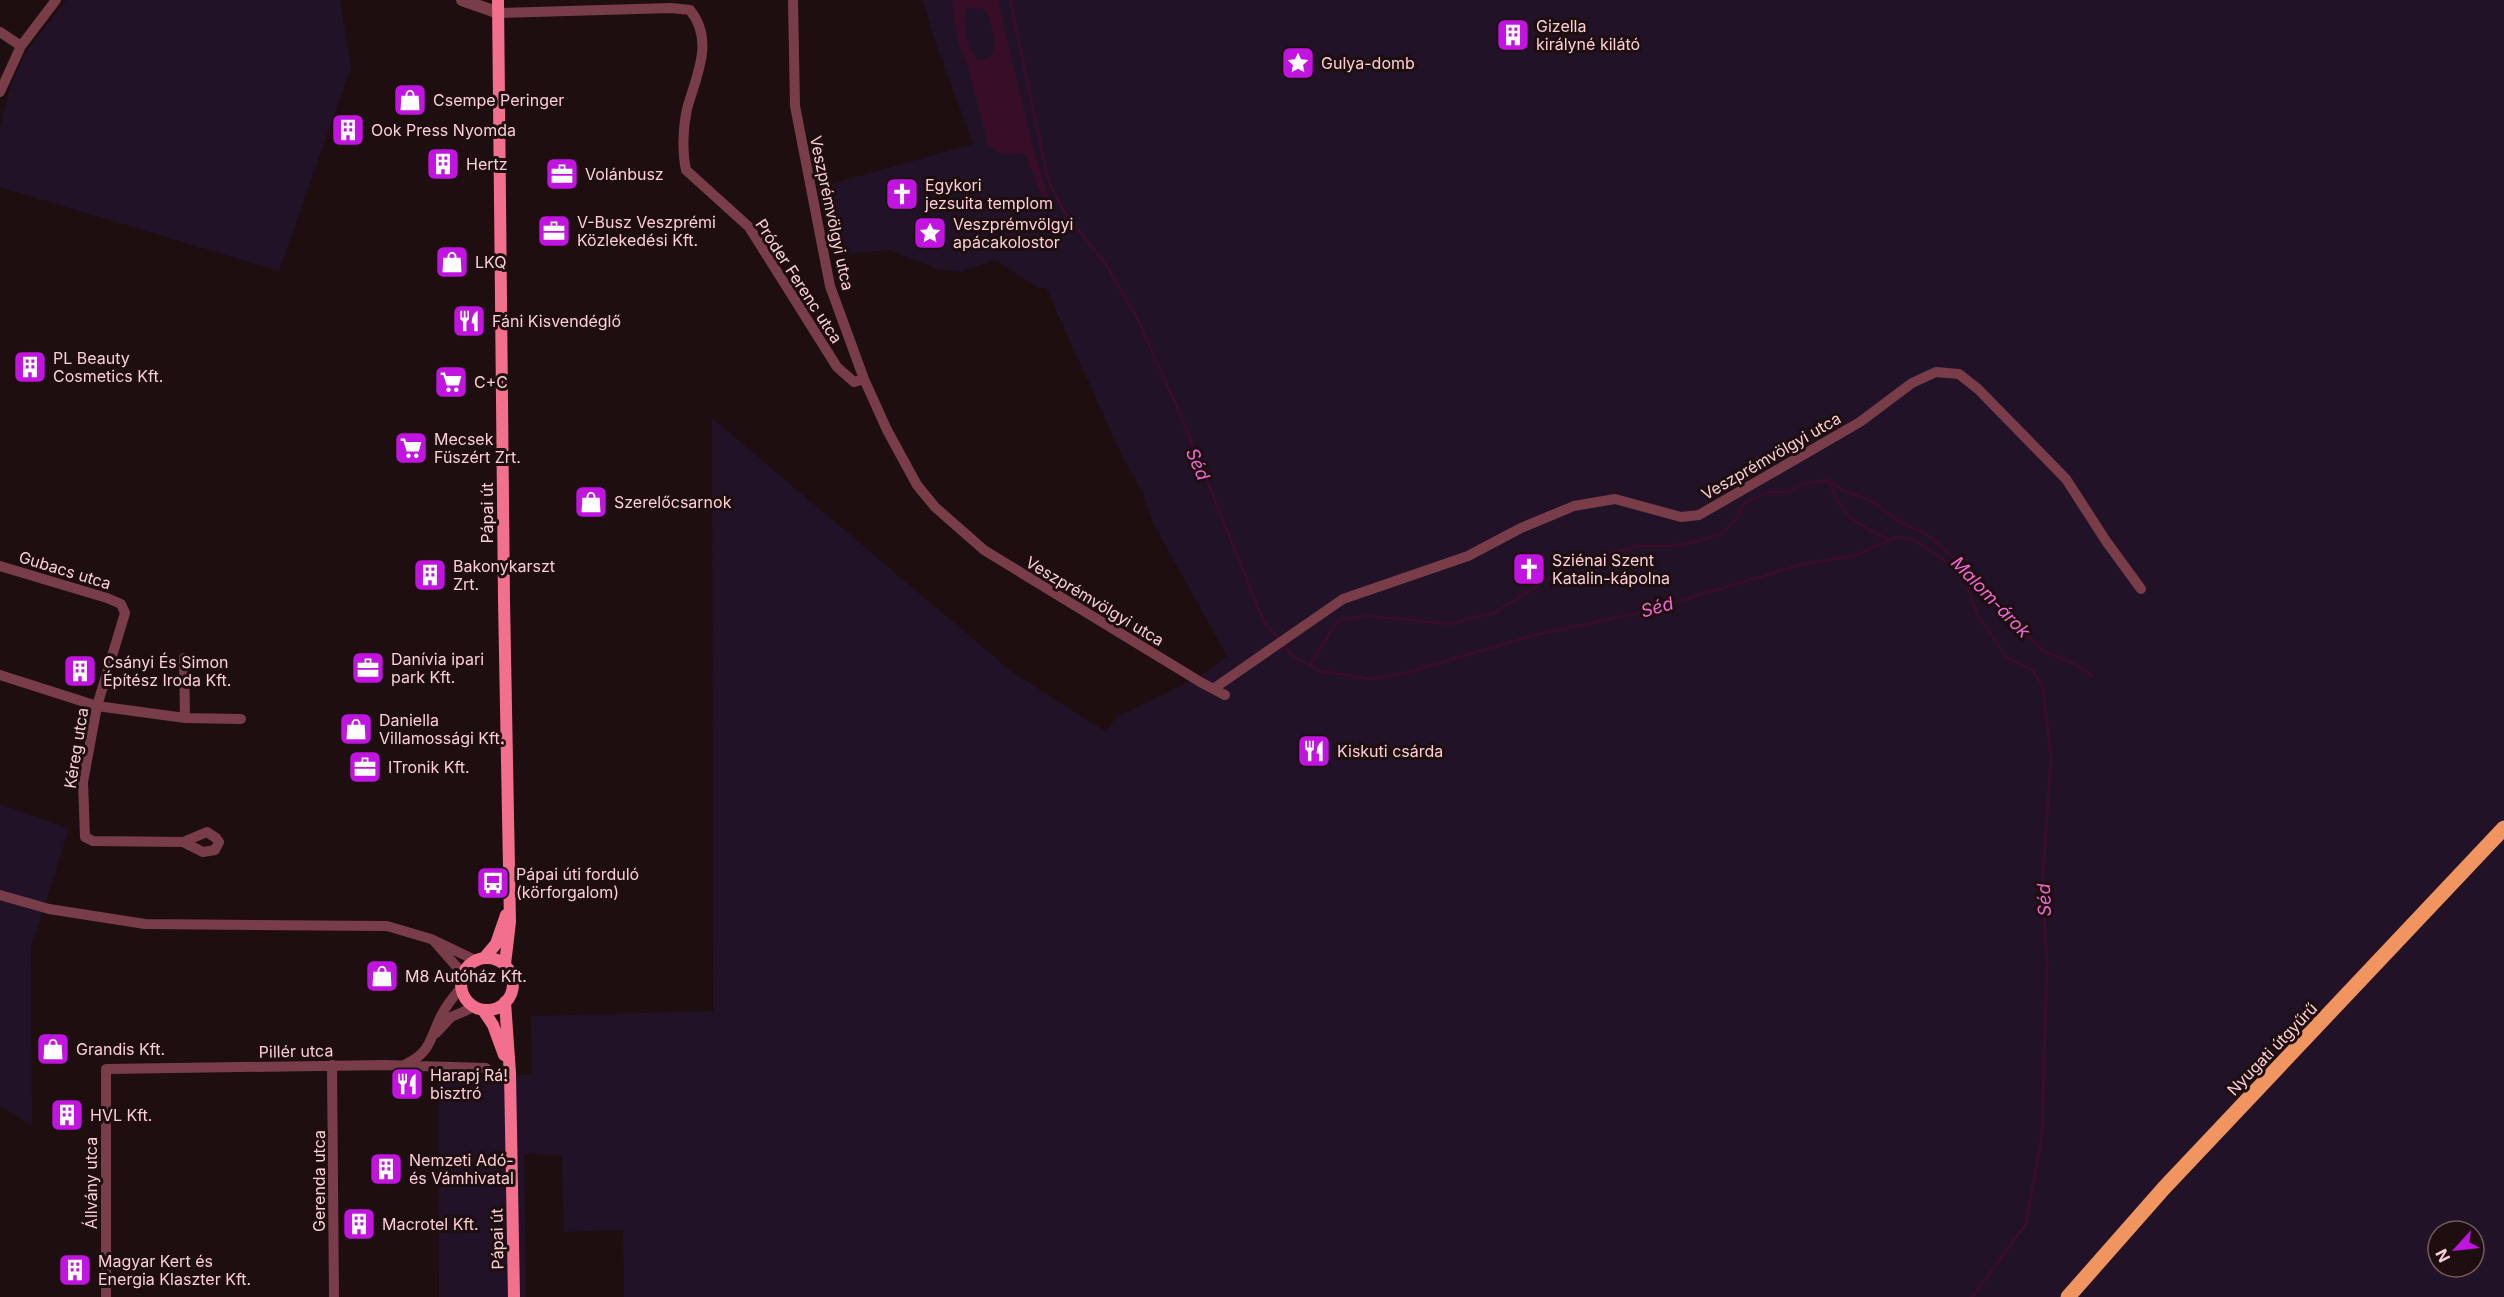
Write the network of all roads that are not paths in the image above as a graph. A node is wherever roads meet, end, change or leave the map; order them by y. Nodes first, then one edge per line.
1 (56, 0) edge
2 (462, 0) edge
3 (498, 0) edge
4 (793, 0) edge
5 (670, 4) edge
6 (591, 5) edge
7 (498, 13) junction
8 (0, 32) edge
9 (21, 46) junction
10 (0, 92) edge
11 (864, 379) junction
12 (0, 566) edge
13 (2141, 589) dead end
14 (121, 604) joint
15 (184, 658) dead end
16 (0, 675) edge
17 (1214, 689) junction
18 (1225, 695) dead end
19 (97, 706) junction
20 (185, 718) junction
21 (241, 719) dead end
22 (2504, 828) edge
23 (183, 842) dead end
24 (0, 895) edge
25 (509, 905) junction
26 (431, 939) junction
27 (480, 959) junction
28 (505, 964) junction
29 (462, 974) junction
30 (461, 988) junction
31 (505, 1002) junction
32 (479, 1008) junction
33 (434, 1036) junction
34 (332, 1065) junction
35 (400, 1066) junction
36 (486, 1068) dead end
37 (106, 1069) joint
38 (510, 1073) junction
39 (106, 1297) edge
40 (334, 1297) edge
41 (514, 1297) edge
42 (2069, 1297) edge

1 - 9 street
2 - 7 street
3 - 7 main road, Pápai út
4 - 11 street, Veszprémvölgyi utca
5 - 6 street
5 - 11 street, Próder Ferenc utca
6 - 7 street
7 - 25 main road, Pápai út
8 - 9 street
9 - 10 street
11 - 17 street, Veszprémvölgyi utca
12 - 14 street, Gubacs utca
13 - 17 street, Veszprémvölgyi utca
14 - 19 street, Kéreg utca
15 - 20 street
16 - 19 street
17 - 18 street, Veszprémvölgyi utca
19 - 20 street
19 - 23 street, Kéreg utca
20 - 21 street
22 - 42 main road, Nyugati útgyűrű
24 - 26 street
25 - 27 main road, Pápai út
25 - 28 main road, Pápai út
26 - 27 street
26 - 29 street
27 - 28 main road
27 - 29 main road
28 - 31 main road
29 - 30 main road
30 - 32 main road
30 - 33 street
31 - 32 main road
31 - 38 main road, Pápai út
32 - 33 street
32 - 38 main road, Pápai út
33 - 35 street
34 - 35 street, Pillér utca
34 - 37 street, Pillér utca
34 - 40 street, Gerenda utca
35 - 36 street, Pillér utca
37 - 39 street, Állvány utca
38 - 41 main road, Pápai út

